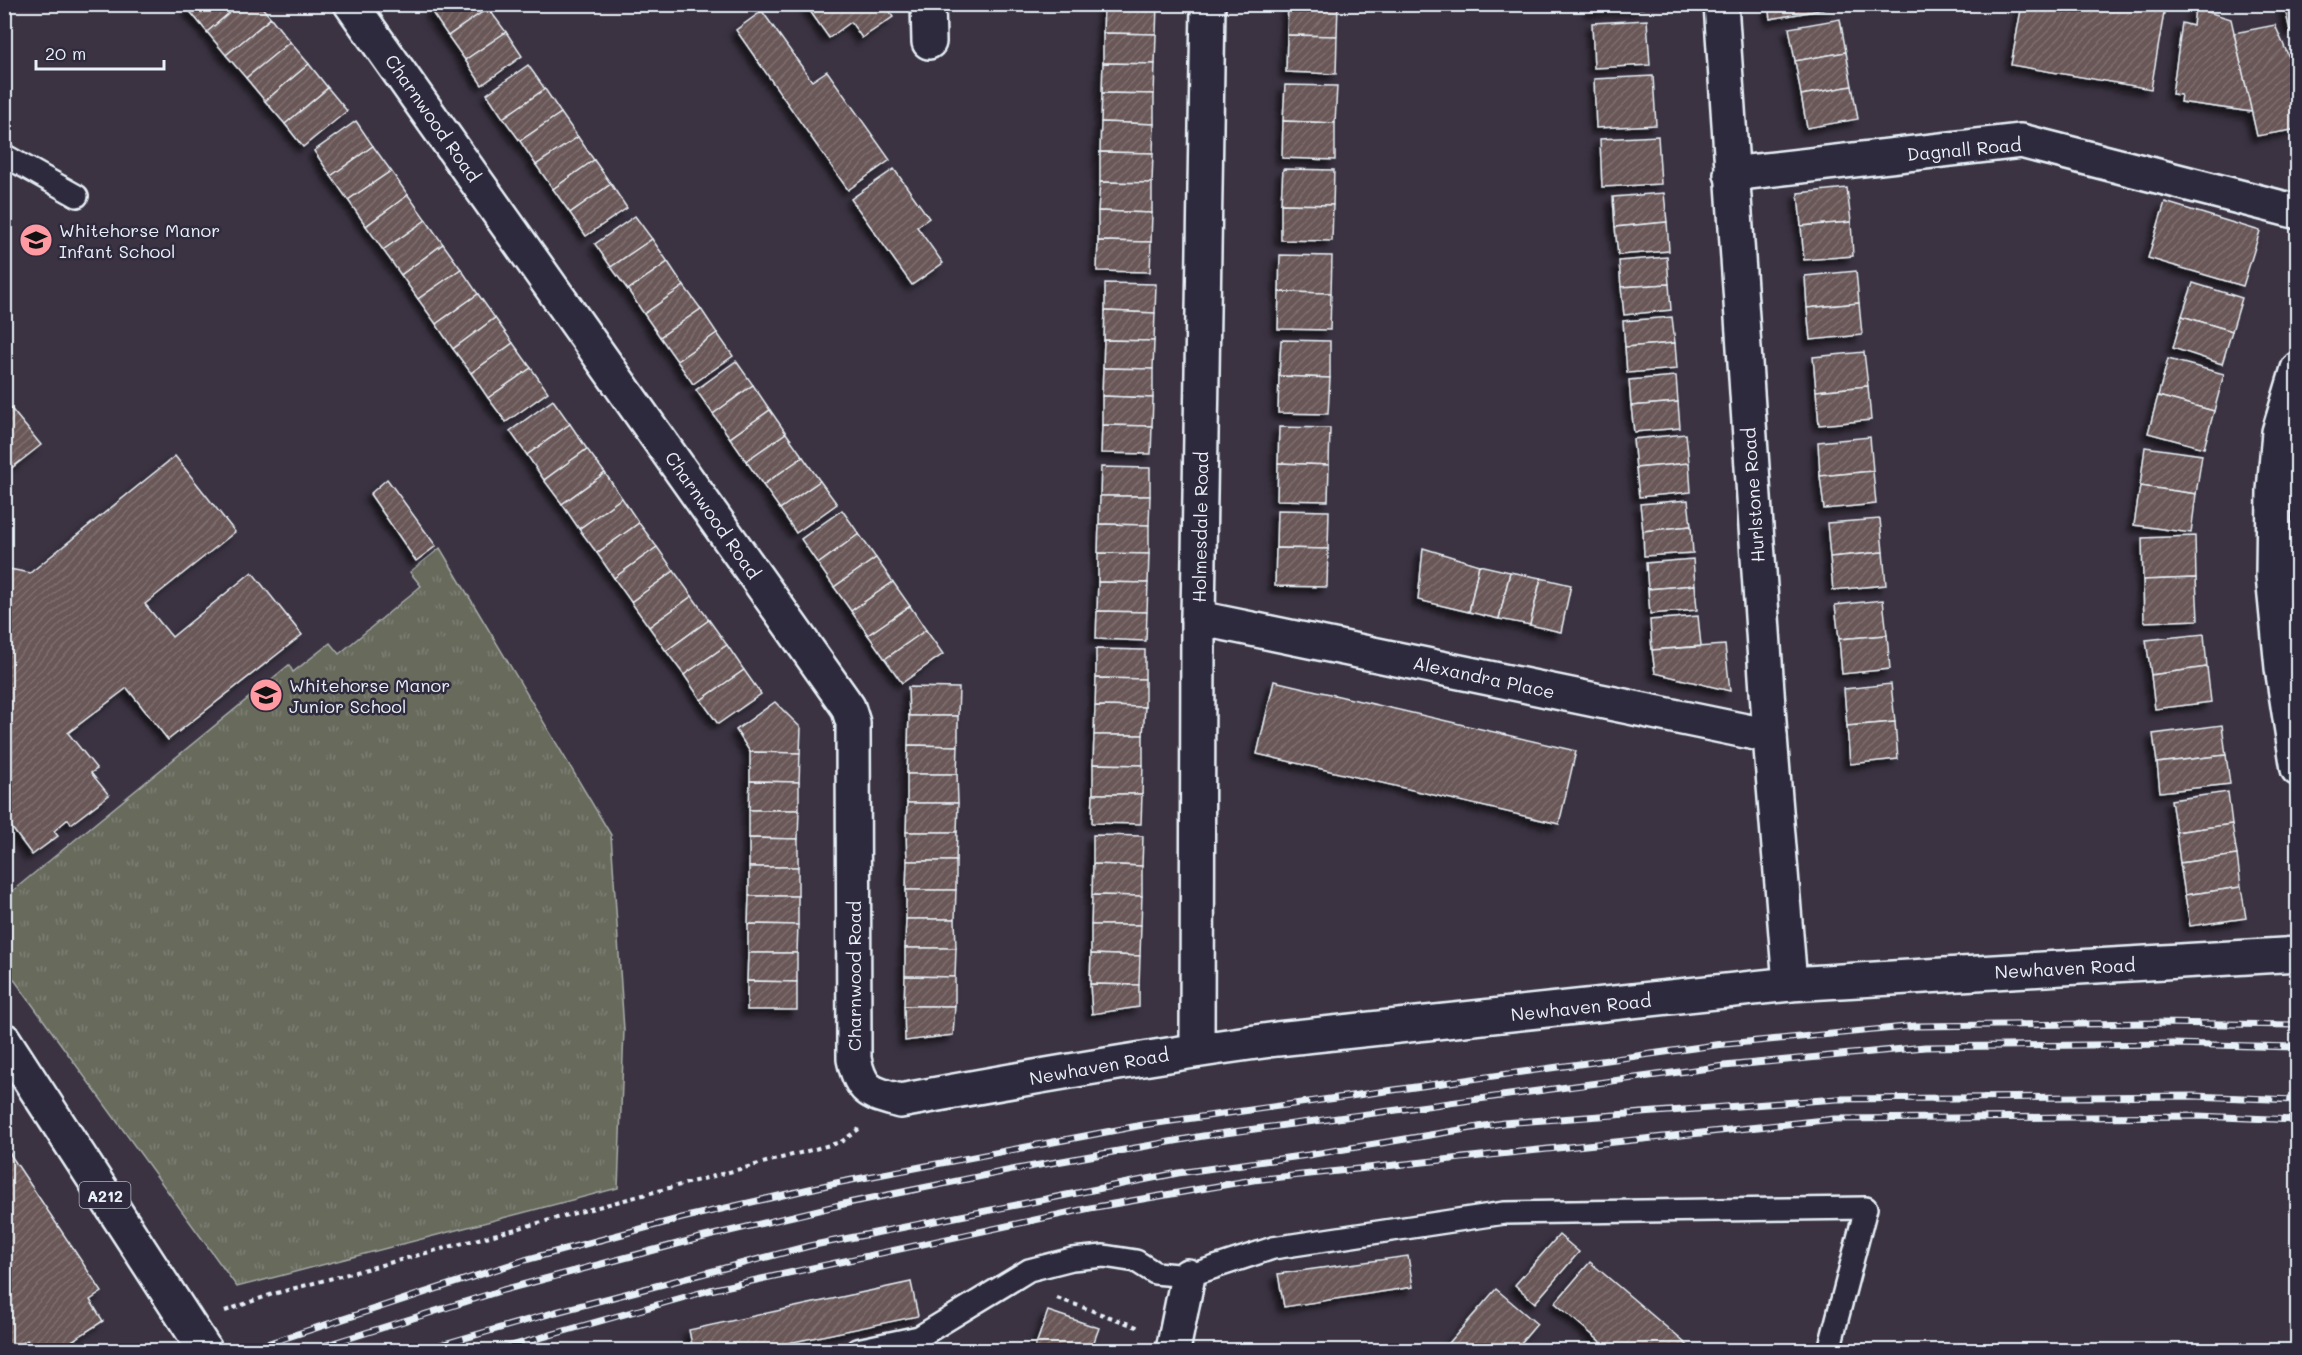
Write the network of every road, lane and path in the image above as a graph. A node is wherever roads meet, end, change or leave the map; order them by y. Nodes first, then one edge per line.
1 (351, 4) edge
2 (928, 4) edge
3 (1208, 4) edge
4 (1721, 4) edge
5 (928, 42) dead end
6 (4, 155) edge
7 (1731, 174) junction
8 (77, 196) dead end
9 (2298, 212) edge
10 (2298, 369) edge
11 (1198, 618) junction
12 (1770, 736) junction
13 (2298, 769) edge
14 (2298, 954) edge
15 (1790, 984) junction
16 (4, 1040) edge
17 (1197, 1050) junction
18 (885, 1097) junction
19 (1188, 1276) junction
20 (1053, 1296) dead end
21 (199, 1341) edge
22 (1174, 1345) edge
23 (857, 1350) edge
24 (1829, 1350) edge

1 - 18 street, Charnwood Road
2 - 5 street
3 - 11 street, Holmesdale Road
4 - 7 street, Hurlstone Road
6 - 8 lane
7 - 9 street, Dagnall Road
7 - 12 street, Hurlstone Road
10 - 13 street
11 - 12 street, Alexandra Place
11 - 17 street, Holmesdale Road
12 - 15 street, Hurlstone Road
14 - 15 street, Newhaven Road
15 - 17 street, Newhaven Road
16 - 21 street, A212
17 - 18 street, Newhaven Road
18 - 21 path
19 - 22 street
19 - 23 lane
19 - 24 lane
20 - 22 path

